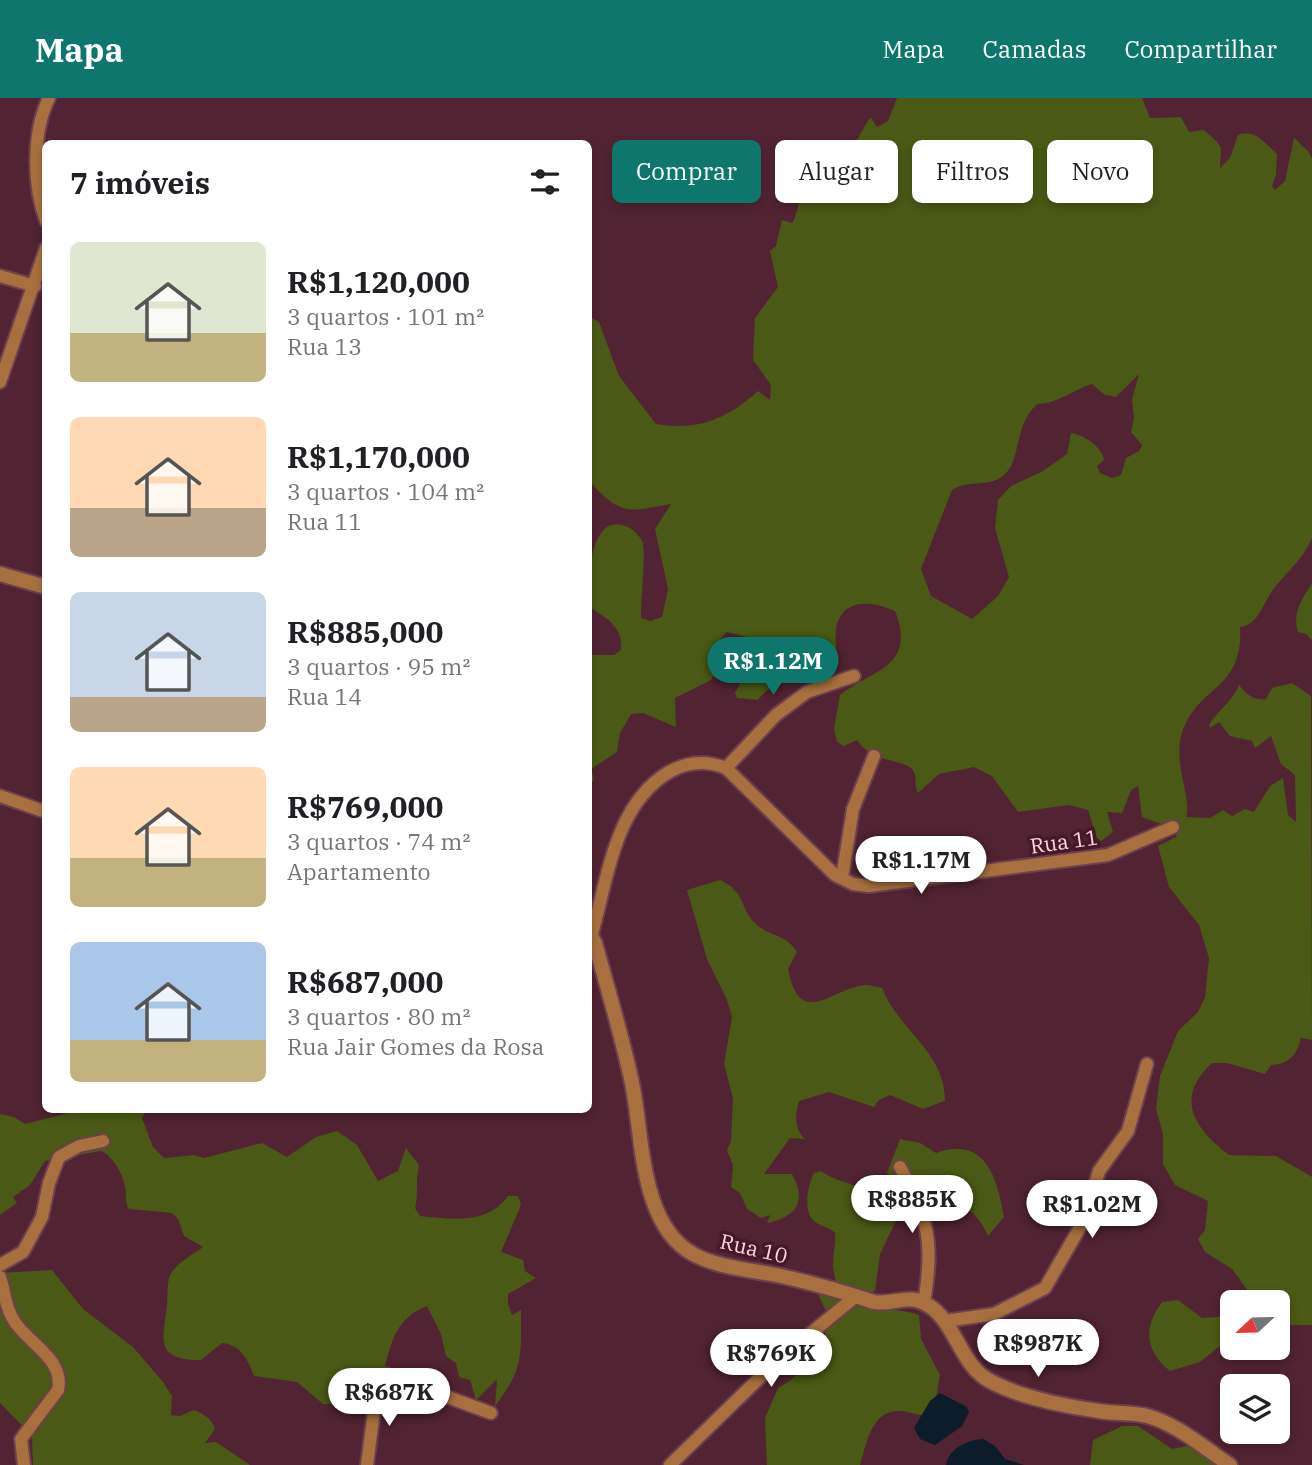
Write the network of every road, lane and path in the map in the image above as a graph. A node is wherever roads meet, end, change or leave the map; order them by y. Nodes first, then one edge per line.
1 (49, 98) edge
2 (42, 209) edge
3 (42, 261) edge
4 (0, 275) edge
5 (34, 286) junction
6 (0, 382) edge
7 (0, 574) edge
8 (42, 586) edge
9 (854, 676) dead end
10 (874, 756) dead end
11 (726, 768) junction
12 (0, 796) edge
13 (42, 811) edge
14 (1173, 827) dead end
15 (842, 878) junction
16 (592, 927) edge
17 (592, 940) edge
18 (1147, 1064) dead end
19 (103, 1141) dead end
20 (900, 1167) dead end
21 (0, 1265) edge
22 (0, 1277) edge
23 (856, 1296) junction
24 (924, 1303) junction
25 (945, 1321) junction
26 (491, 1413) dead end
27 (24, 1465) edge
28 (368, 1465) edge
29 (670, 1465) edge
30 (1230, 1465) edge

1 - 2 street
3 - 5 street
4 - 5 street
5 - 6 street
7 - 8 street
9 - 11 street
10 - 15 street
11 - 15 street
11 - 16 street, Rua 10
12 - 13 street
14 - 15 street, Rua 11
17 - 23 street, Rua 10
18 - 25 street
19 - 21 street
20 - 24 street
22 - 27 street
23 - 24 street, Rua 10
23 - 29 street
24 - 25 street
25 - 30 street
26 - 28 street

